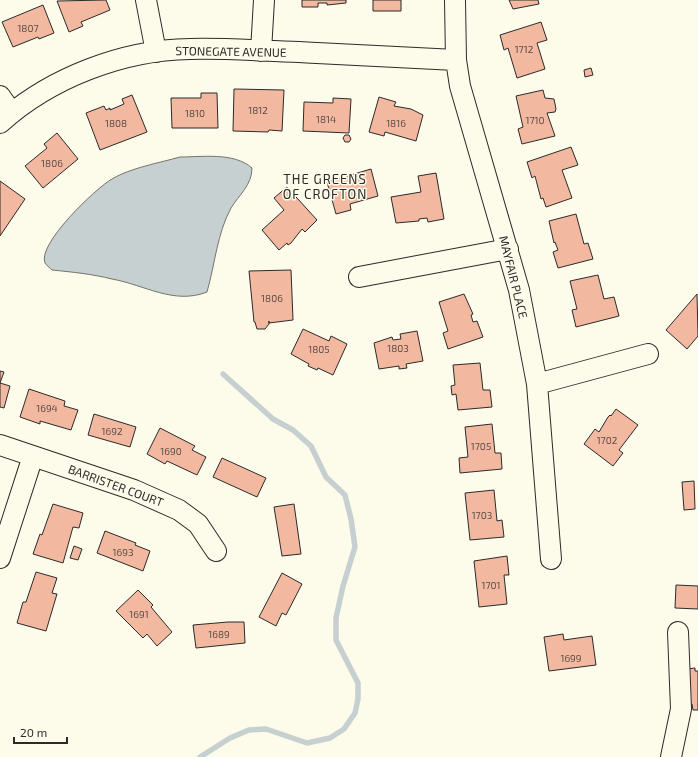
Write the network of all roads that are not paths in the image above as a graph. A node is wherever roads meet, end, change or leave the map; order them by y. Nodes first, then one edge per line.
1 (146, 0) edge
2 (264, 0) edge
3 (455, 0) edge
4 (262, 50) junction
5 (156, 52) junction
6 (456, 60) junction
7 (0, 96) edge
8 (6, 118) edge
9 (508, 249) junction
10 (359, 277) dead end
11 (648, 354) dead end
12 (537, 384) junction
13 (0, 445) edge
14 (33, 456) junction
15 (216, 550) dead end
16 (0, 558) edge
17 (551, 559) dead end
18 (678, 632) dead end
19 (672, 757) edge

1 - 5 street
2 - 4 street
3 - 6 street, MAYFAIR PLACE
4 - 5 street, STONEGATE AVENUE
4 - 6 street, STONEGATE AVENUE
5 - 8 street, STONEGATE AVENUE
6 - 9 street, MAYFAIR PLACE
7 - 8 street
9 - 10 street
9 - 12 street, MAYFAIR PLACE
11 - 12 street
12 - 17 street, MAYFAIR PLACE
13 - 14 street, BARRISTER COURT
14 - 15 street, BARRISTER COURT
14 - 16 street
18 - 19 street

